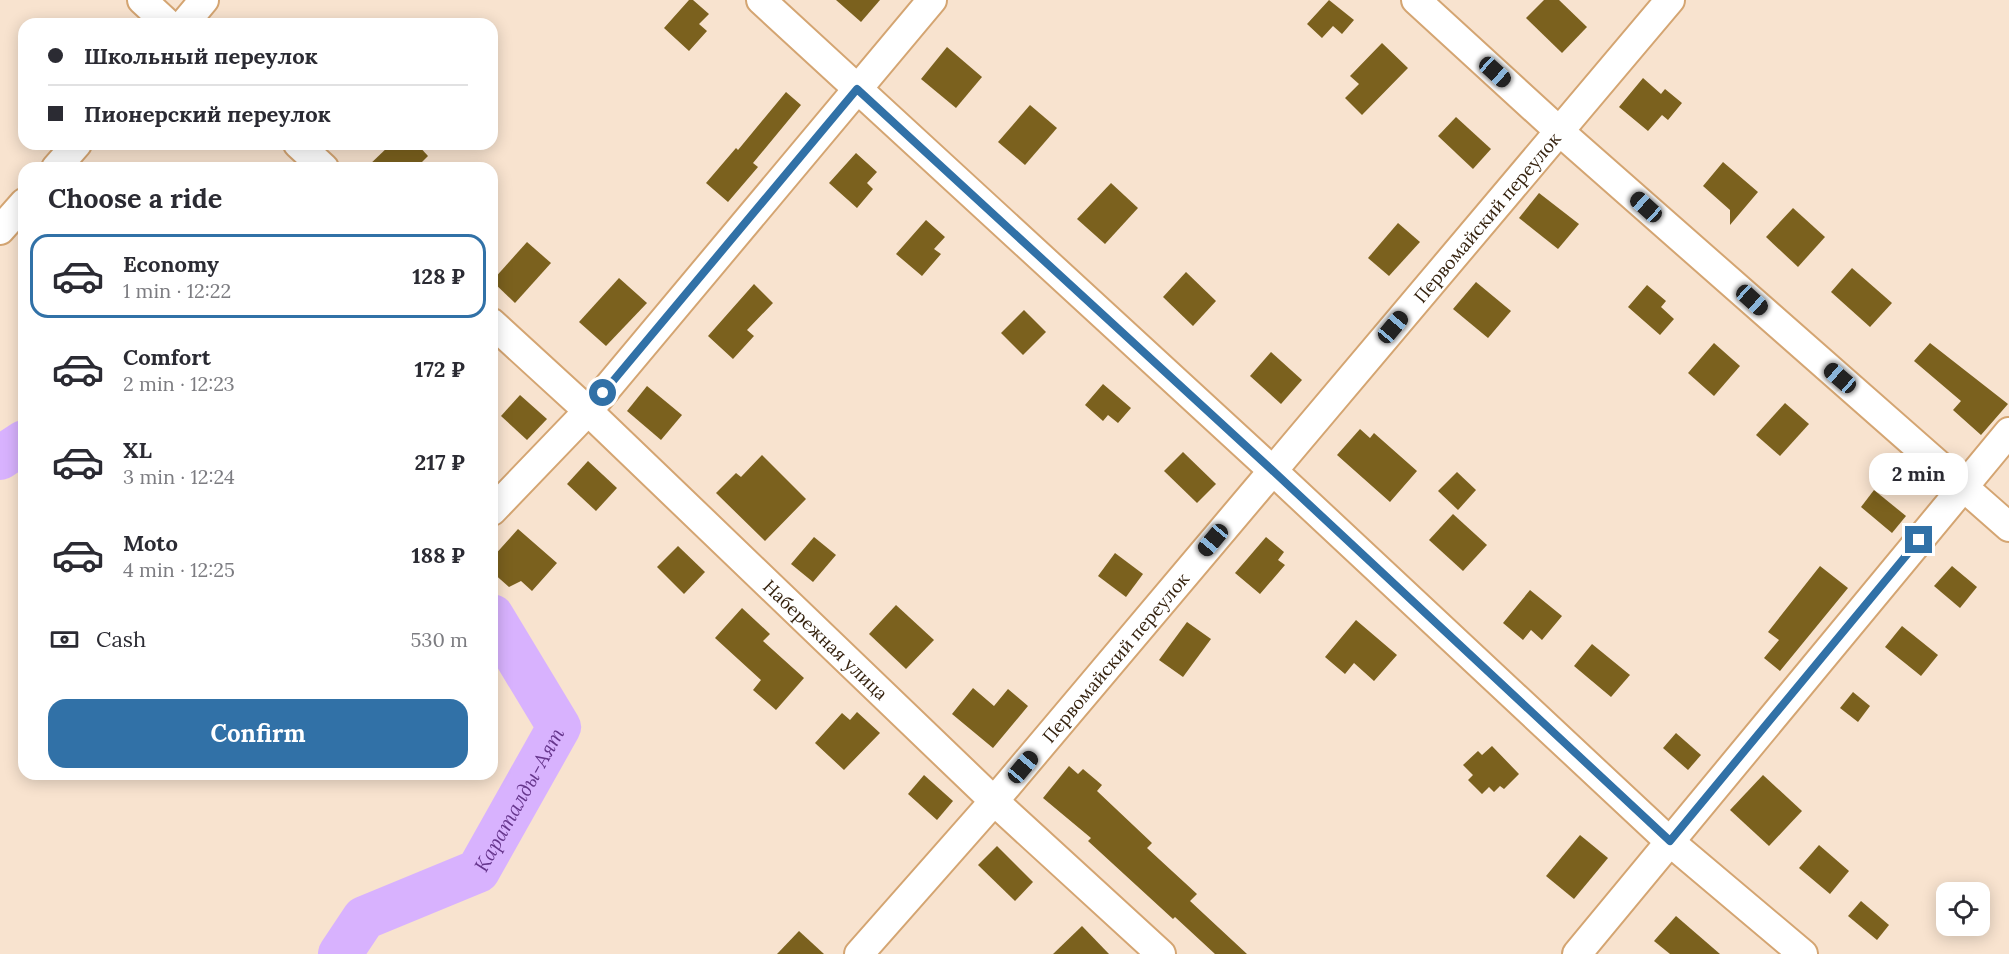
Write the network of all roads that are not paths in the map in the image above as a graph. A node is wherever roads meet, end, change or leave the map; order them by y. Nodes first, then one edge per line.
1 (142, 0) edge
2 (204, 0) edge
3 (761, 0) edge
4 (932, 0) edge
5 (1416, 0) edge
6 (1670, 0) edge
7 (162, 18) edge
8 (189, 18) edge
9 (857, 89) junction
10 (1558, 130) junction
11 (72, 150) edge
12 (304, 150) edge
13 (61, 162) edge
14 (318, 162) edge
15 (18, 210) edge
16 (0, 230) edge
17 (498, 328) edge
18 (588, 411) junction
19 (2009, 432) edge
20 (1272, 470) junction
21 (1963, 487) junction
22 (498, 506) edge
23 (2009, 527) edge
24 (993, 801) junction
25 (1670, 841) junction
26 (859, 954) edge
27 (1161, 954) edge
28 (1577, 954) edge
29 (1803, 954) edge

1 - 7 street
2 - 8 street
3 - 9 street
4 - 9 street
5 - 10 street
6 - 10 street, Первомайский переулок
9 - 18 street
9 - 20 street
10 - 20 street, Первомайский переулок
10 - 21 street
11 - 13 street
12 - 14 street
15 - 16 street
17 - 18 street, Набережная улица
18 - 22 street
18 - 24 street, Набережная улица
19 - 21 street
20 - 24 street, Первомайский переулок
20 - 25 street
21 - 23 street
21 - 25 street
24 - 26 street, Первомайский переулок
24 - 27 street, Набережная улица
25 - 28 street
25 - 29 street

